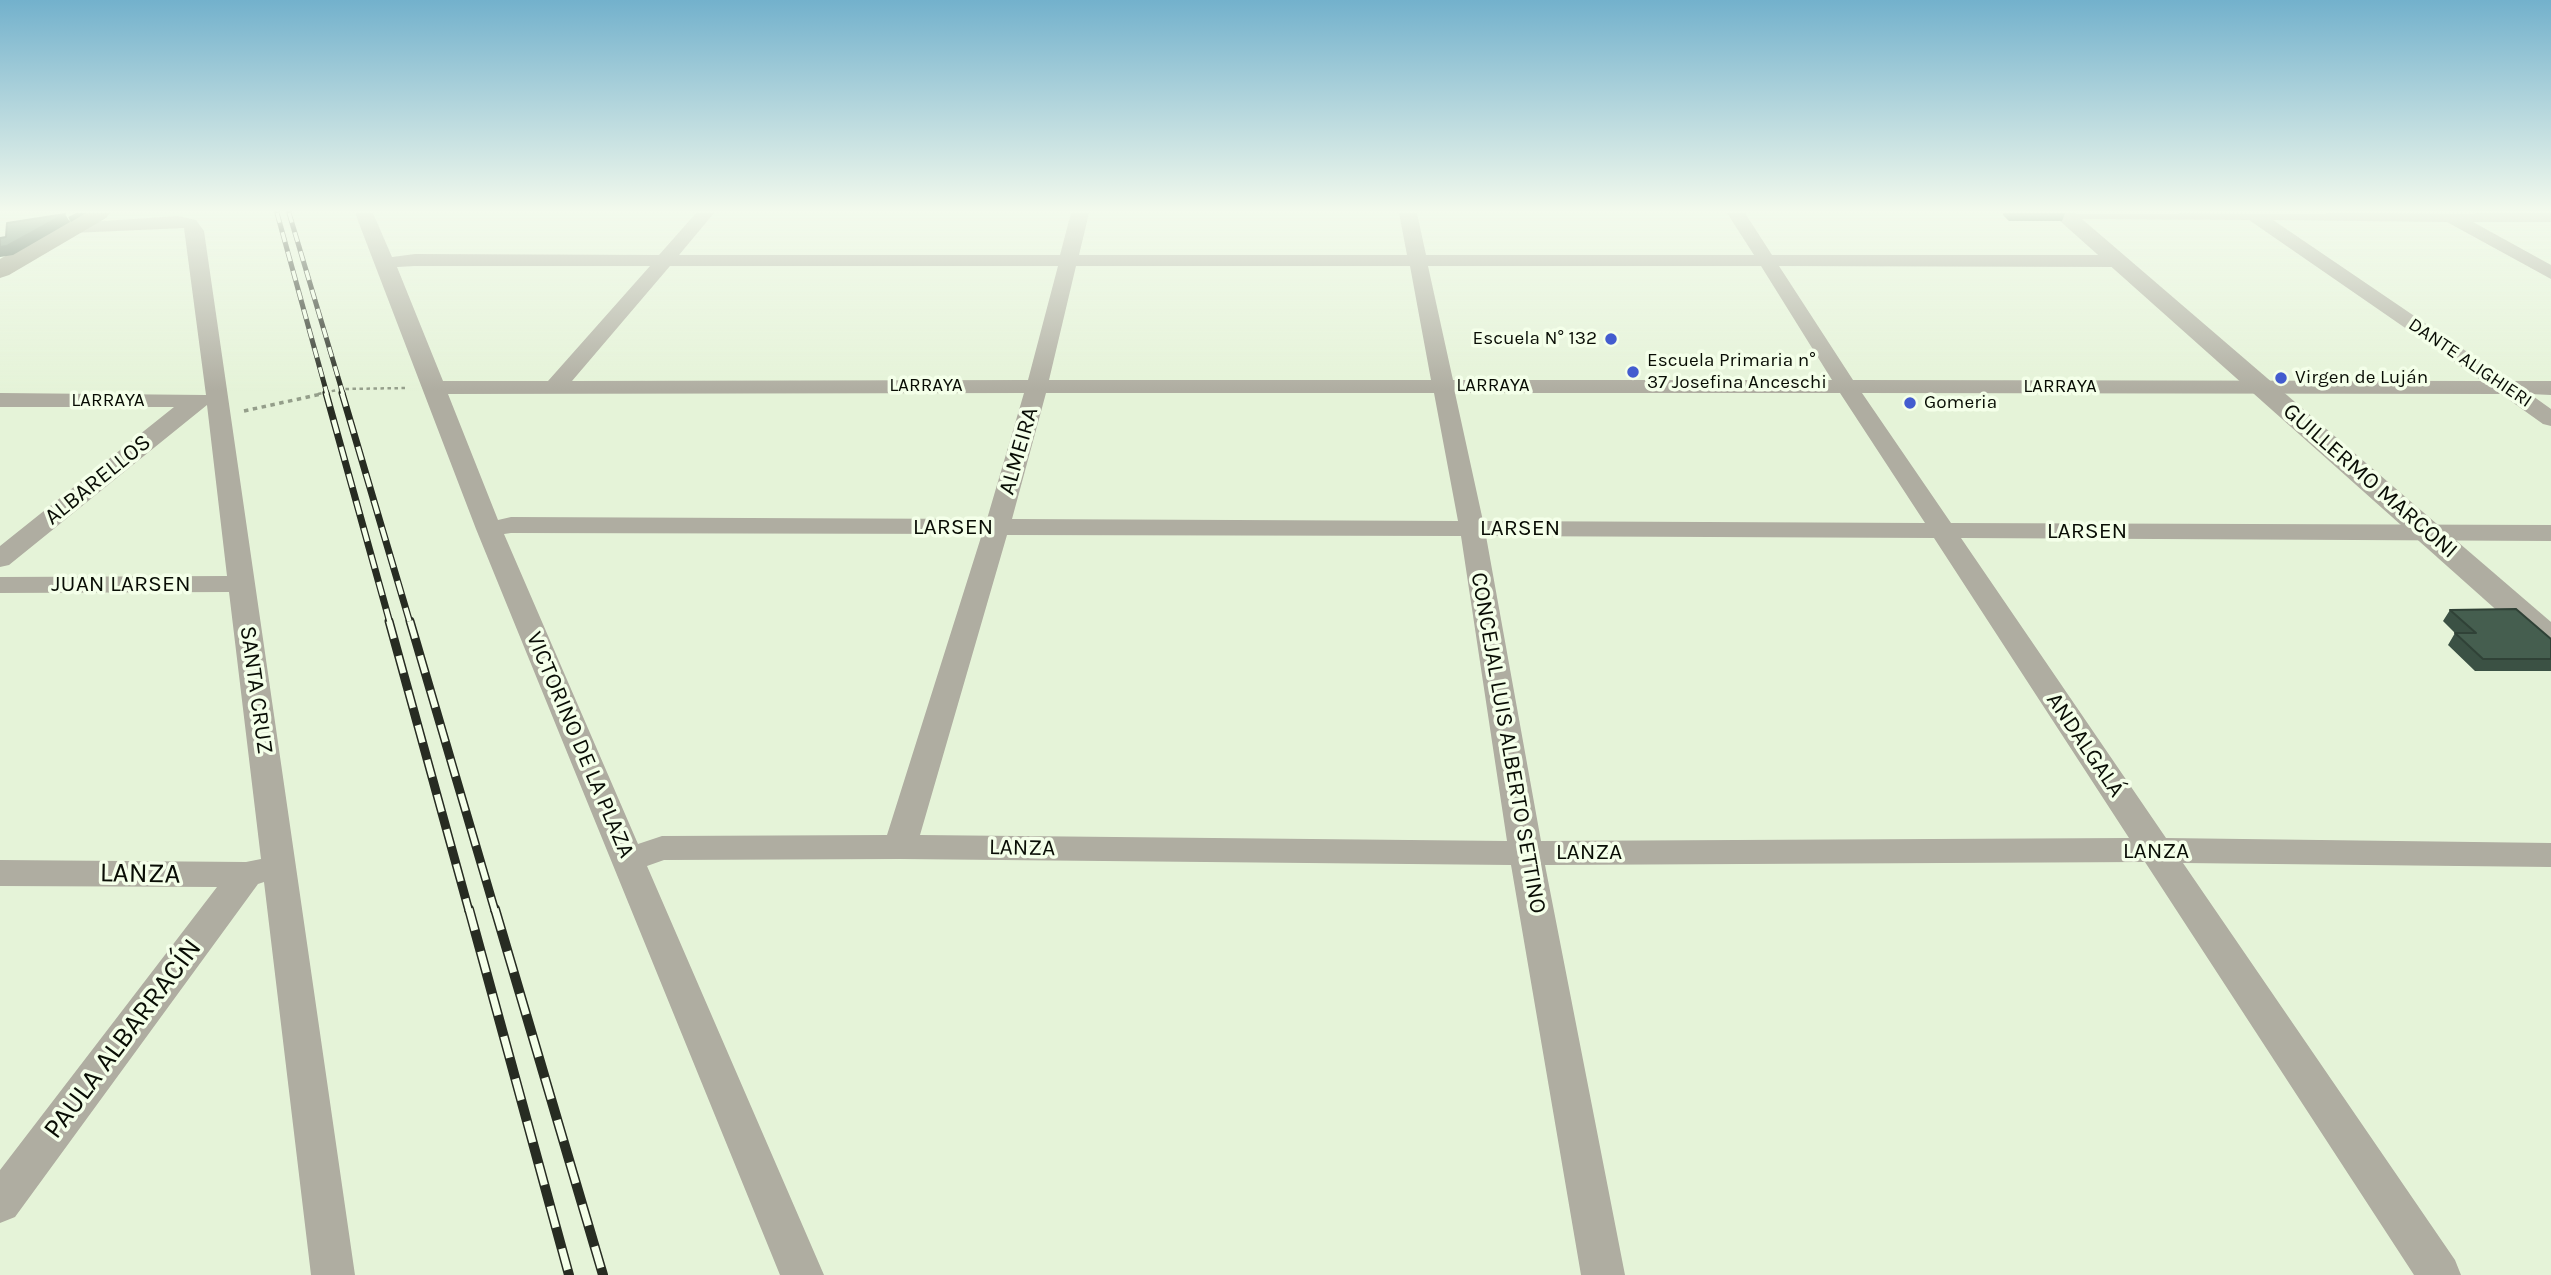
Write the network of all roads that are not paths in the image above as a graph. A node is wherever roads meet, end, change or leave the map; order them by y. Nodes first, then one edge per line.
1 (199, 272) edge
2 (390, 272) edge
3 (655, 272) edge
4 (1064, 272) edge
5 (1421, 272) edge
6 (1777, 272) edge
7 (2127, 272) edge
8 (2336, 272) edge
9 (556, 386) junction
10 (1037, 386) junction
11 (1442, 386) junction
12 (1847, 387) junction
13 (434, 388) junction
14 (2262, 388) junction
15 (2506, 388) junction
16 (2551, 388) edge
17 (0, 400) edge
18 (210, 404) junction
19 (2551, 419) edge
20 (997, 527) junction
21 (1472, 527) junction
22 (489, 529) junction
23 (1942, 530) junction
24 (2432, 533) junction
25 (2551, 533) edge
26 (0, 559) edge
27 (0, 584) edge
28 (241, 584) junction
29 (2551, 640) edge
30 (901, 847) junction
31 (2155, 850) junction
32 (1526, 853) junction
33 (2551, 855) edge
34 (628, 860) junction
35 (263, 870) junction
36 (0, 873) edge
37 (0, 1203) edge
38 (333, 1275) edge
39 (802, 1275) edge
40 (1602, 1275) edge
41 (2439, 1275) edge

1 - 18 street, SANTA CRUZ
2 - 13 street, VICTORINO DE LA PLAZA
3 - 9 street
4 - 10 street, ALMEIRA
5 - 11 street, CONCEJAL LUIS ALBERTO SETTINO
6 - 12 street, ANDALGALÁ
7 - 14 street, GUILLERMO MARCONI
8 - 15 street, DANTE ALIGHIERI
9 - 10 street, LARRAYA
9 - 13 street, LARRAYA
10 - 11 street, LARRAYA
10 - 20 street, ALMEIRA
11 - 12 street, LARRAYA
11 - 21 street, CONCEJAL LUIS ALBERTO SETTINO
12 - 14 street, LARRAYA
12 - 23 street, ANDALGALÁ
13 - 22 street, VICTORINO DE LA PLAZA
14 - 15 street, LARRAYA
14 - 24 street, GUILLERMO MARCONI
15 - 16 street, LARRAYA
15 - 19 street, DANTE ALIGHIERI
17 - 18 street, LARRAYA
18 - 26 street, ALBARELLOS
18 - 28 street, SANTA CRUZ
20 - 21 street, LARSEN
20 - 22 street, LARSEN
20 - 30 street, ALMEIRA
21 - 23 street, LARSEN
21 - 32 street, CONCEJAL LUIS ALBERTO SETTINO
22 - 34 street, VICTORINO DE LA PLAZA
23 - 24 street, LARSEN
23 - 31 street, ANDALGALÁ
24 - 25 street, LARSEN
24 - 29 street, GUILLERMO MARCONI
27 - 28 street, JUAN LARSEN
28 - 35 street, SANTA CRUZ
30 - 32 street, LANZA
30 - 34 street, LANZA
31 - 32 street, LANZA
31 - 33 street, LANZA
31 - 41 street, ANDALGALÁ
32 - 40 street, CONCEJAL LUIS ALBERTO SETTINO
34 - 39 street, VICTORINO DE LA PLAZA
35 - 36 street, LANZA
35 - 37 street, PAULA ALBARRACÍN
35 - 38 street, SANTA CRUZ

